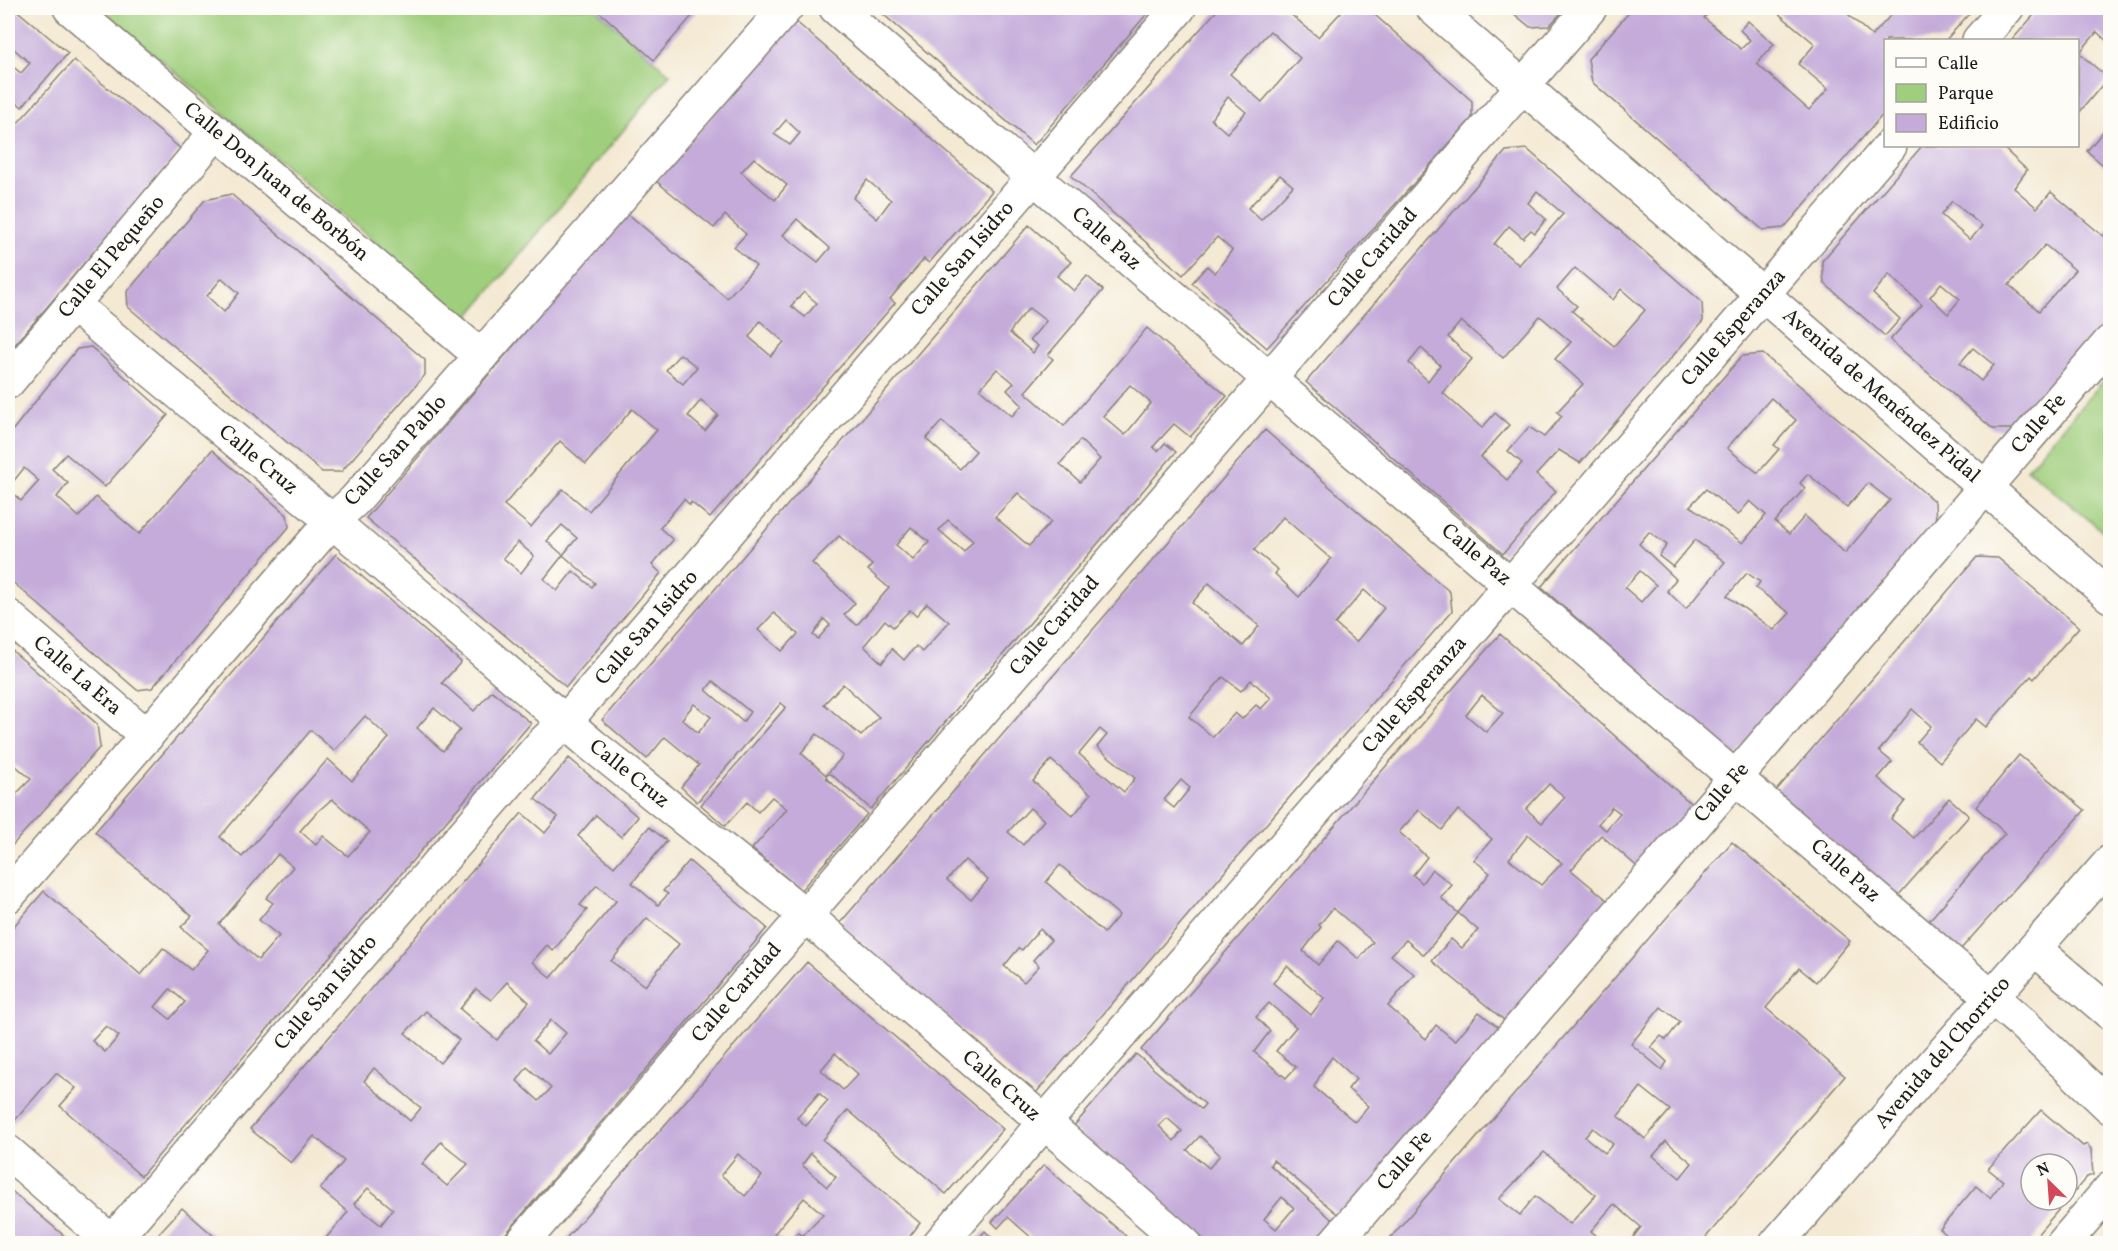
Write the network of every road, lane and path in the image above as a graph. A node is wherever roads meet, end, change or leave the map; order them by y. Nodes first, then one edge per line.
1 (70, 8) edge
2 (786, 8) edge
3 (836, 8) edge
4 (1179, 8) edge
5 (1433, 8) edge
6 (1590, 8) edge
7 (2007, 8) edge
8 (1980, 39) edge
9 (1523, 85) junction
10 (216, 132) junction
11 (1889, 147) edge
12 (1033, 176) junction
13 (1763, 294) junction
14 (72, 304) junction
15 (2110, 342) edge
16 (481, 356) junction
17 (1269, 378) junction
18 (8, 382) edge
19 (1985, 487) junction
20 (332, 521) junction
21 (1511, 585) junction
22 (2110, 596) edge
23 (8, 616) edge
24 (566, 722) junction
25 (147, 736) junction
26 (1735, 777) junction
27 (2110, 862) edge
28 (8, 896) edge
29 (805, 915) junction
30 (2035, 949) junction
31 (1992, 997) junction
32 (2110, 1013) edge
33 (2110, 1107) edge
34 (1044, 1123) junction
35 (8, 1152) edge
36 (2110, 1189) edge
37 (111, 1243) edge
38 (520, 1244) edge
39 (939, 1244) edge
40 (1185, 1244) edge
41 (1334, 1244) edge
42 (1776, 1244) edge
43 (2063, 1244) edge

1 - 10 street, Calle Don Juan de Borbón
2 - 16 street, Calle San Pablo
3 - 12 street, Calle Paz
4 - 12 street, Calle San Isidro
5 - 9 street, Avenida de Menéndez Pidal
6 - 9 street, Calle Caridad
7 - 8 street
9 - 13 street, Avenida de Menéndez Pidal
9 - 17 street, Calle Caridad
10 - 14 street, Calle El Pequeño
10 - 16 street, Calle Don Juan de Borbón
11 - 13 street, Calle Esperanza
12 - 17 street, Calle Paz
12 - 24 street, Calle San Isidro
13 - 19 street, Avenida de Menéndez Pidal
13 - 21 street, Calle Esperanza
14 - 18 street, Calle El Pequeño
14 - 20 street, Calle Cruz
15 - 19 street, Calle Fe
16 - 20 street, Calle San Pablo
17 - 21 street, Calle Paz
17 - 29 street, Calle Caridad
19 - 22 street, Avenida de Menéndez Pidal
19 - 26 street, Calle Fe
20 - 24 street, Calle Cruz
20 - 25 street, Calle San Pablo
21 - 26 street, Calle Paz
21 - 34 street, Calle Esperanza
23 - 25 street, Calle La Era
24 - 29 street, Calle Cruz
24 - 37 street, Calle San Isidro
25 - 28 street, Calle San Pablo
26 - 31 street, Calle Paz
26 - 41 street, Calle Fe
27 - 30 street, Avenida del Chorrico
29 - 34 street, Calle Cruz
29 - 38 street, Calle Caridad
30 - 31 street, Avenida del Chorrico
30 - 32 street
31 - 33 street, Calle Paz
31 - 42 street, Avenida del Chorrico
34 - 39 street, Calle Esperanza
34 - 40 street, Calle Cruz
35 - 37 street
36 - 43 street

